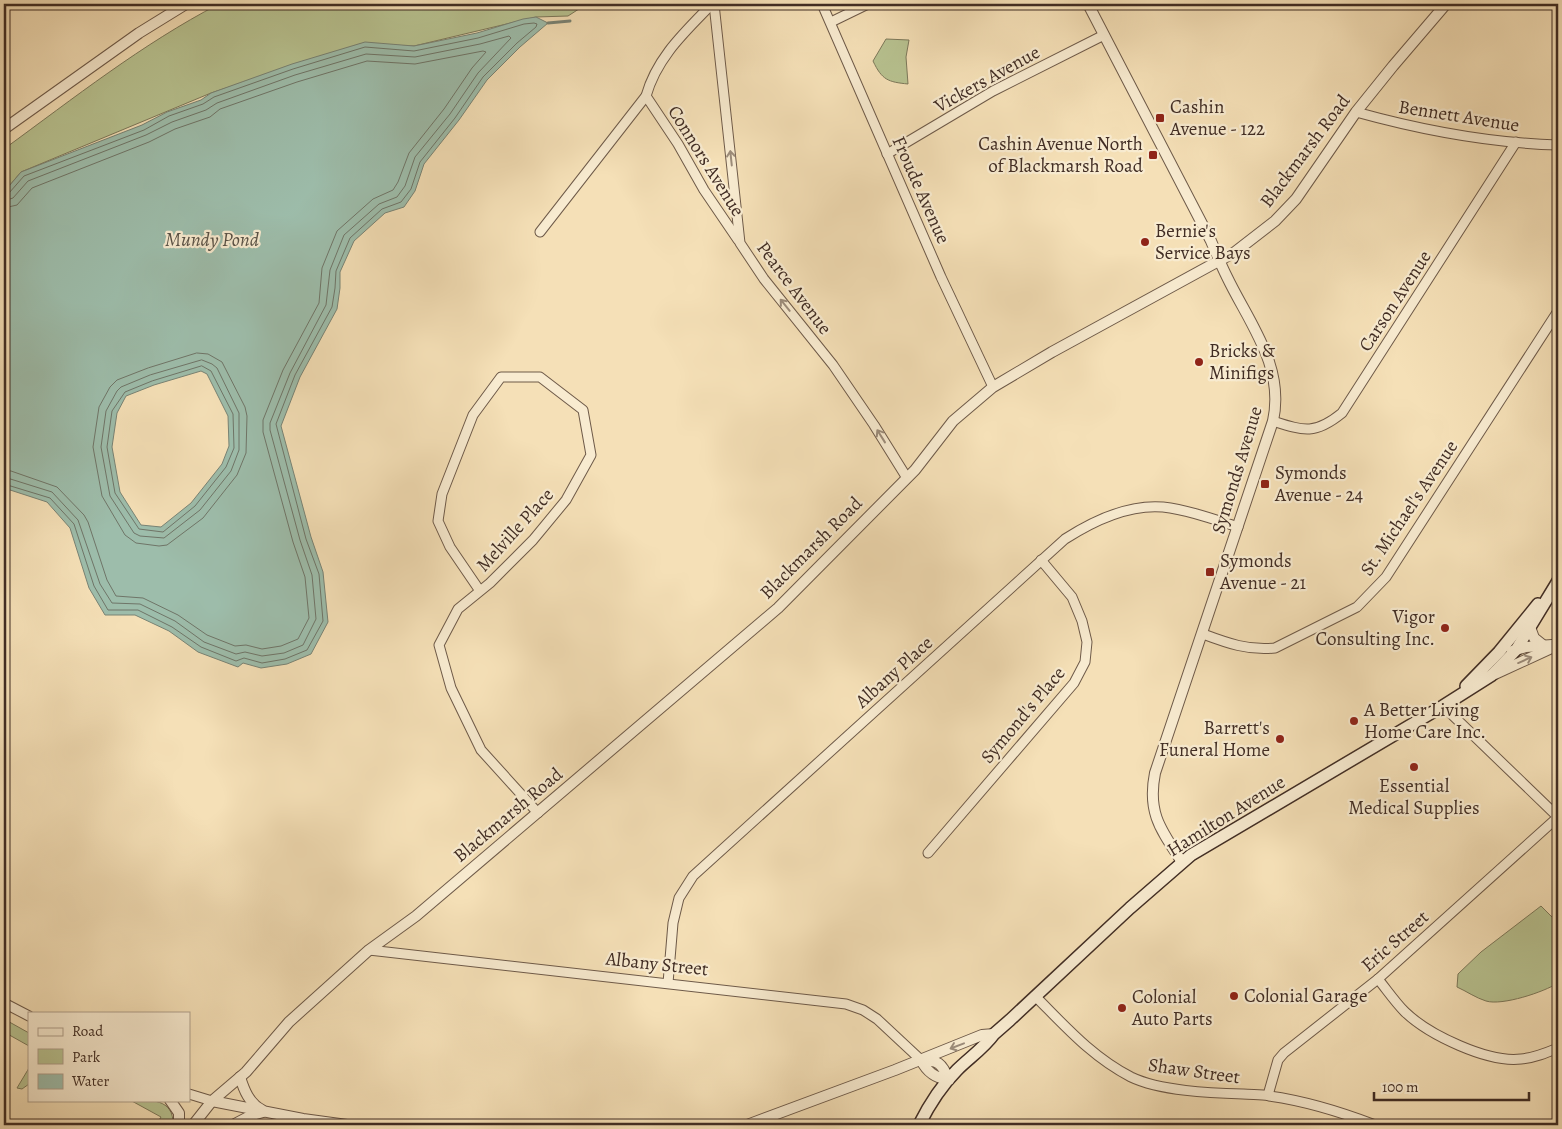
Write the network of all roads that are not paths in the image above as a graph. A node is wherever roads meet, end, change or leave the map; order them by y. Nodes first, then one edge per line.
1 (713, 4) edge
2 (822, 4) edge
3 (868, 4) edge
4 (1088, 4) edge
5 (1446, 4) edge
6 (179, 5) edge
7 (830, 22) junction
8 (1104, 35) junction
9 (646, 96) junction
10 (1356, 112) junction
11 (4, 130) edge
12 (1516, 142) junction
13 (1558, 145) edge
14 (887, 154) junction
15 (540, 232) dead end
16 (740, 243) junction
17 (1220, 260) junction
18 (1558, 311) edge
19 (993, 388) junction
20 (1273, 421) junction
21 (907, 478) junction
22 (1238, 527) junction
23 (1041, 560) junction
24 (1558, 581) edge
25 (480, 591) junction
26 (1530, 627) junction
27 (1203, 634) junction
28 (1558, 644) edge
29 (1544, 646) junction
30 (1516, 650) junction
31 (1499, 652) junction
32 (1492, 675) junction
33 (1455, 698) junction
34 (1443, 706) junction
35 (538, 813) junction
36 (1558, 817) edge
37 (928, 853) dead end
38 (1182, 862) junction
39 (369, 950) junction
40 (1378, 979) junction
41 (668, 983) junction
42 (1035, 996) junction
43 (4, 1003) edge
44 (28, 1015) edge
45 (994, 1034) junction
46 (1558, 1048) edge
47 (921, 1060) junction
48 (240, 1077) junction
49 (949, 1080) junction
50 (190, 1094) edge
51 (1268, 1095) junction
52 (212, 1101) junction
53 (171, 1102) edge
54 (264, 1111) junction
55 (179, 1125) edge
56 (193, 1125) edge
57 (233, 1125) edge
58 (347, 1125) edge
59 (746, 1125) edge
60 (919, 1125) edge
61 (1375, 1125) edge

1 - 9 street, Connors Avenue
16 -> 1 street, Pearce Avenue
2 - 7 street, Froude Avenue
3 - 7 street
4 - 8 street, Symonds Avenue
5 - 10 street, Blackmarsh Road
6 - 11 street
7 - 14 street, Froude Avenue
8 - 14 street, Vickers Avenue
8 - 17 street, Symonds Avenue
9 - 15 street, Connors Avenue
9 - 16 street, Connors Avenue
10 - 12 street, Bennett Avenue
10 - 17 street, Blackmarsh Road
12 - 13 street, Bennett Avenue
12 - 20 street, Carson Avenue
14 - 19 street, Froude Avenue
21 -> 16 street, Pearce Avenue
17 - 19 street, Blackmarsh Road
17 - 20 street, Symonds Avenue
18 - 27 street, St. Michael's Avenue
19 - 21 street, Blackmarsh Road
20 - 22 street, Symonds Avenue
21 - 35 street, Blackmarsh Road
22 - 23 street, Albany Place
22 - 27 street, Symonds Avenue
23 - 37 street, Symond's Place
23 - 41 street, Albany Place
24 - 26 main road
24 - 31 main road
25 - 25 street, Melville Place
25 - 35 street, Melville Place
26 - 29 street
26 - 30 main road
27 - 38 street, Symonds Avenue
28 - 29 street, Hamilton Avenue
32 -> 28 street, Hamilton Avenue
29 - 30 street, Hamilton Avenue
30 - 31 street, Hamilton Avenue
30 - 32 main road
31 - 33 main road, Hamilton Avenue
32 - 33 main road, Hamilton Avenue
33 - 34 main road, Hamilton Avenue
34 - 36 street
34 - 38 main road, Hamilton Avenue
35 - 39 street, Blackmarsh Road
36 - 40 street, Eric Street
38 - 42 main road, Hamilton Avenue
39 - 41 street, Albany Street
39 - 48 street, Blackmarsh Road
40 - 46 street
40 - 51 street, Eric Street
41 - 47 street, Albany Street
42 - 45 main road, Hamilton Avenue
42 - 51 street, Shaw Street
43 - 44 street
45 -> 47 street
45 - 49 main road, Hamilton Avenue
47 - 49 street, Albany Street
47 - 59 street
48 - 52 street, Blackmarsh Road
48 - 54 street
49 - 60 main road, Hamilton Avenue
50 - 52 street
51 - 61 street, Shaw Street
52 - 54 street
52 - 56 street, Blackmarsh Road
53 - 55 street
54 - 57 street
54 - 58 street

